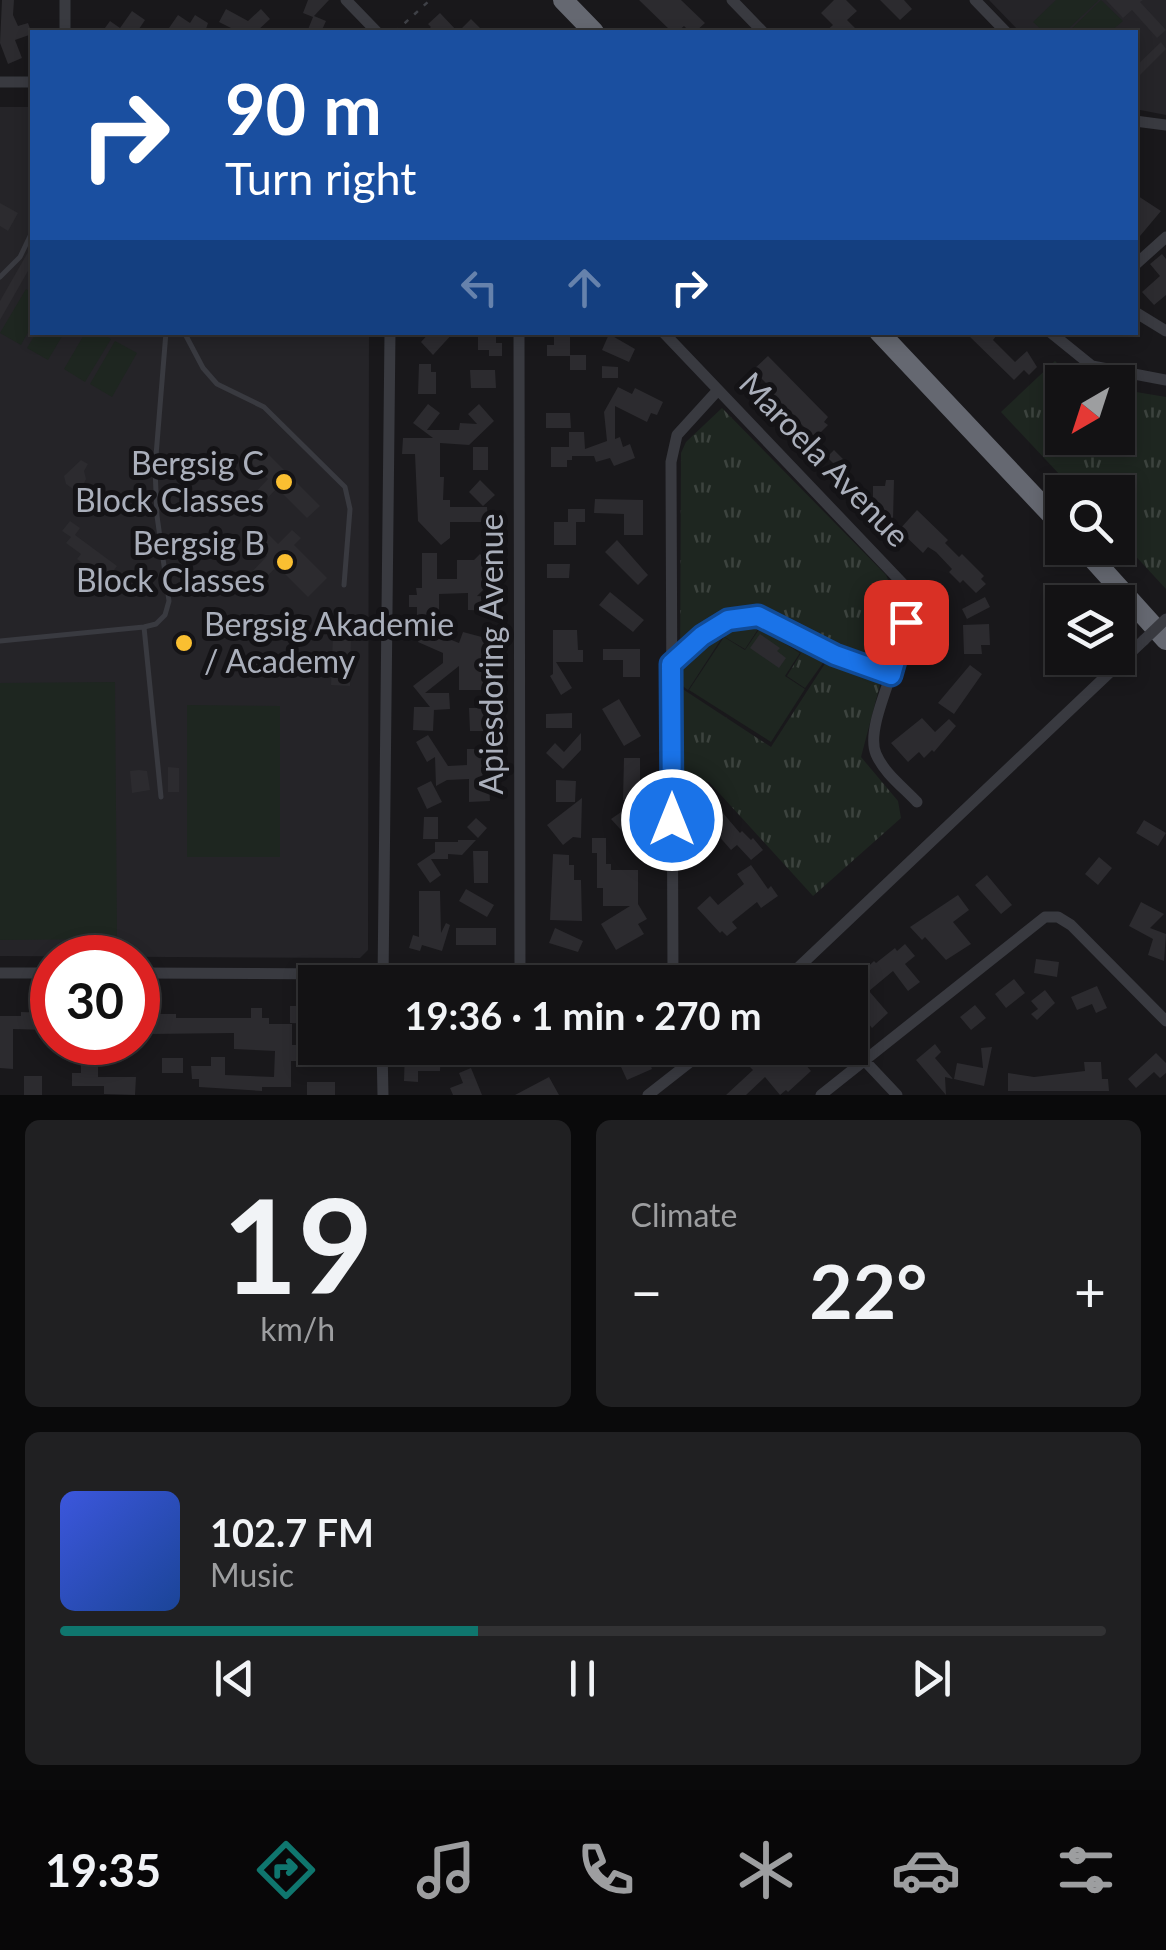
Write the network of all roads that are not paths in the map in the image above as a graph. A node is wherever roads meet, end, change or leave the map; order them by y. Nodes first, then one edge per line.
1 (65, 0) edge
2 (346, 0) edge
3 (564, 0) edge
4 (732, 0) edge
5 (975, 0) edge
6 (65, 30) edge
7 (375, 30) edge
8 (592, 30) edge
9 (761, 30) edge
10 (1004, 30) edge
11 (0, 82) edge
12 (30, 82) edge
13 (1138, 121) edge
14 (1166, 126) edge
15 (30, 236) edge
16 (1166, 236) edge
17 (1138, 262) edge
18 (0, 276) edge
19 (1138, 314) edge
20 (1166, 331) edge
21 (166, 335) edge
22 (186, 335) edge
23 (390, 335) edge
24 (519, 335) edge
25 (666, 335) edge
26 (882, 335) edge
27 (1060, 336) edge
28 (1166, 380) edge
29 (718, 390) junction
30 (1045, 508) edge
31 (1098, 565) edge
32 (344, 585) dead end
33 (1166, 619) edge
34 (144, 626) junction
35 (1166, 640) edge
36 (0, 641) edge
37 (671, 664) junction
38 (891, 675) junction
39 (161, 797) dead end
40 (917, 802) dead end
41 (384, 965) edge
42 (520, 965) edge
43 (672, 965) edge
44 (801, 965) edge
45 (0, 972) edge
46 (30, 973) edge
47 (160, 974) edge
48 (298, 977) edge
49 (1166, 1021) edge
50 (868, 1057) edge
51 (868, 1064) edge
52 (382, 1065) edge
53 (686, 1065) edge
54 (858, 1065) edge
55 (383, 1095) edge
56 (648, 1095) edge
57 (821, 1095) edge
58 (897, 1095) edge

1 - 6 street
2 - 7 street
3 - 8 highway
4 - 9 street
5 - 10 street
11 - 12 street
13 - 14 street
15 - 18 lane
16 - 17 street
19 - 20 street
21 - 34 lane
22 - 32 lane
23 - 41 street
24 - 42 street, Apiesdoring Avenue
25 - 29 street, Maroela Avenue
26 - 30 highway
27 - 28 street
29 - 37 street
29 - 38 street, Maroela Avenue
31 - 35 highway
33 - 44 street, bridge
34 - 36 lane
34 - 39 lane
37 - 38 lane
37 - 43 street
38 - 40 street, Maroela Avenue
45 - 46 street
47 - 48 street
49 - 50 street
51 - 58 street
52 - 55 street
53 - 56 street
54 - 57 street

